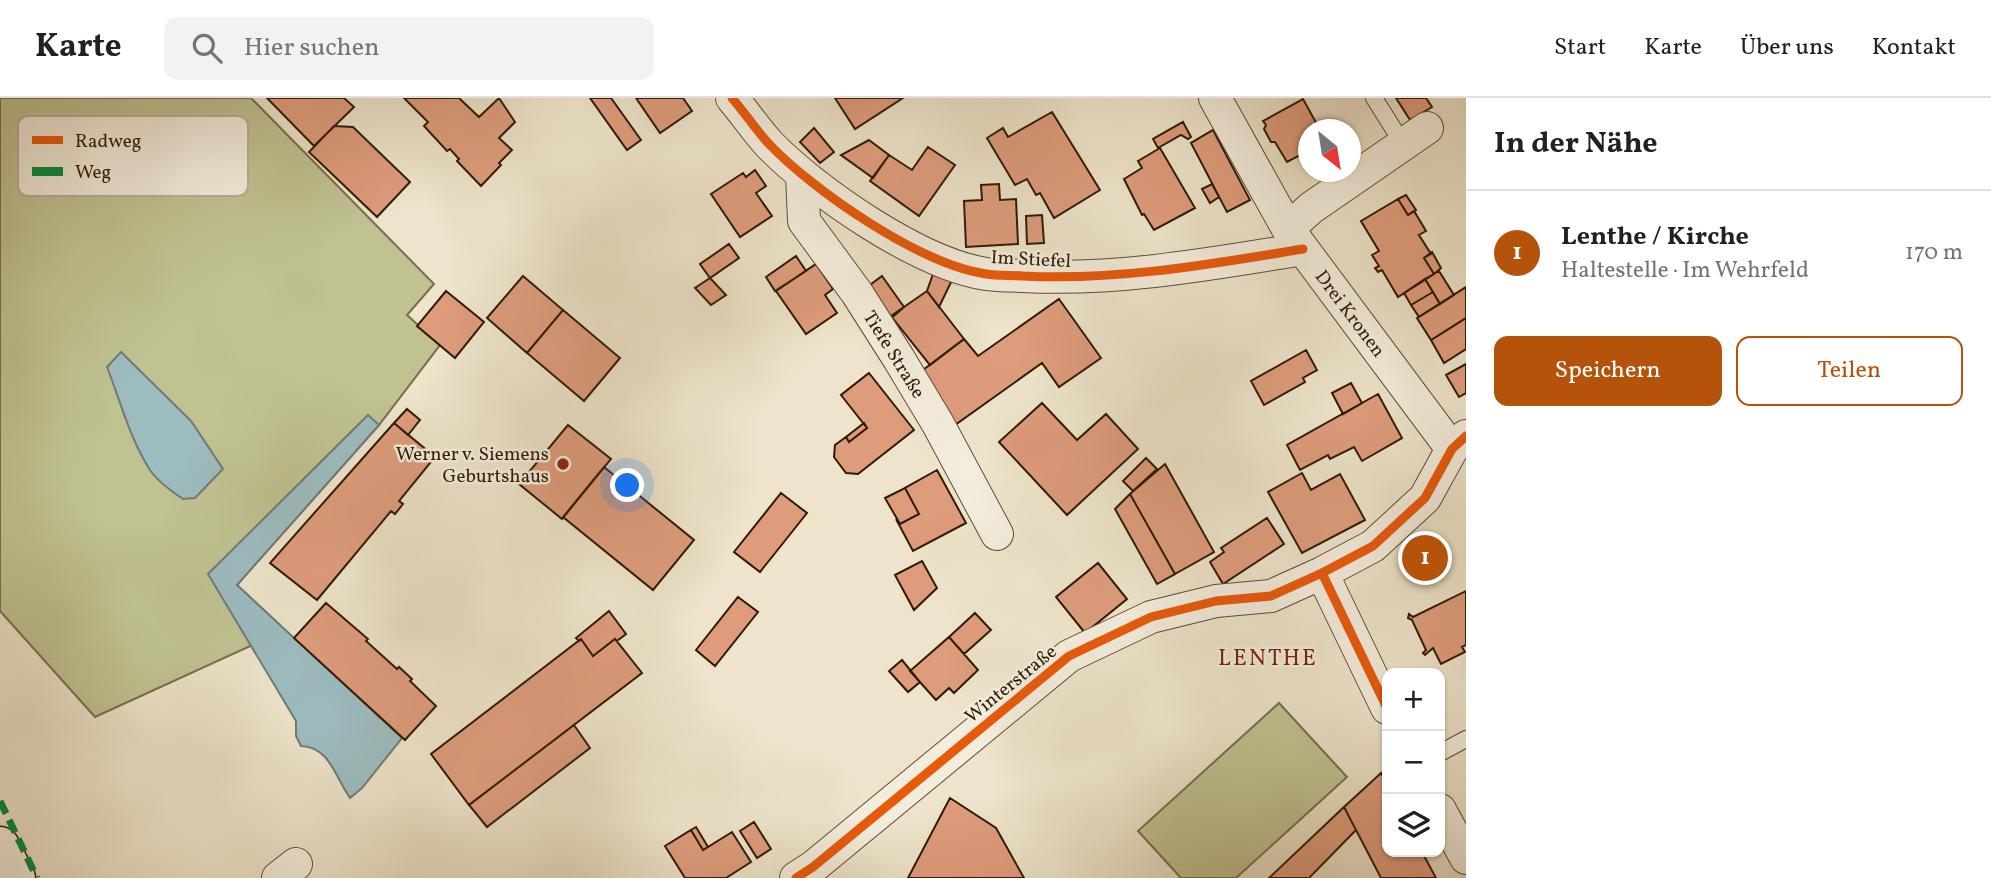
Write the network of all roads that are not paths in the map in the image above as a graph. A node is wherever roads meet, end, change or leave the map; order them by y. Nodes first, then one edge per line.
1 (1215, 98) edge
2 (1374, 98) edge
3 (739, 100) edge
4 (1415, 136) joint
5 (802, 174) junction
6 (1296, 239) junction
7 (1459, 443) edge
8 (998, 534) dead end
9 (1322, 573) junction
10 (1382, 698) edge
11 (1466, 740) edge
12 (1445, 750) edge
13 (1445, 819) edge
14 (0, 846) edge
15 (1466, 858) edge
16 (16, 878) edge
17 (796, 878) edge

1 - 6 street, Drei Kronen
2 - 4 lane
3 - 5 street, Im Stiefel
4 - 6 street
5 - 6 street, Im Stiefel
5 - 8 street, Tiefe Straße
6 - 7 street, Drei Kronen
7 - 9 street, Winterstraße
9 - 10 street
9 - 17 street, Winterstraße
11 - 12 lane
13 - 15 street
14 - 16 street

